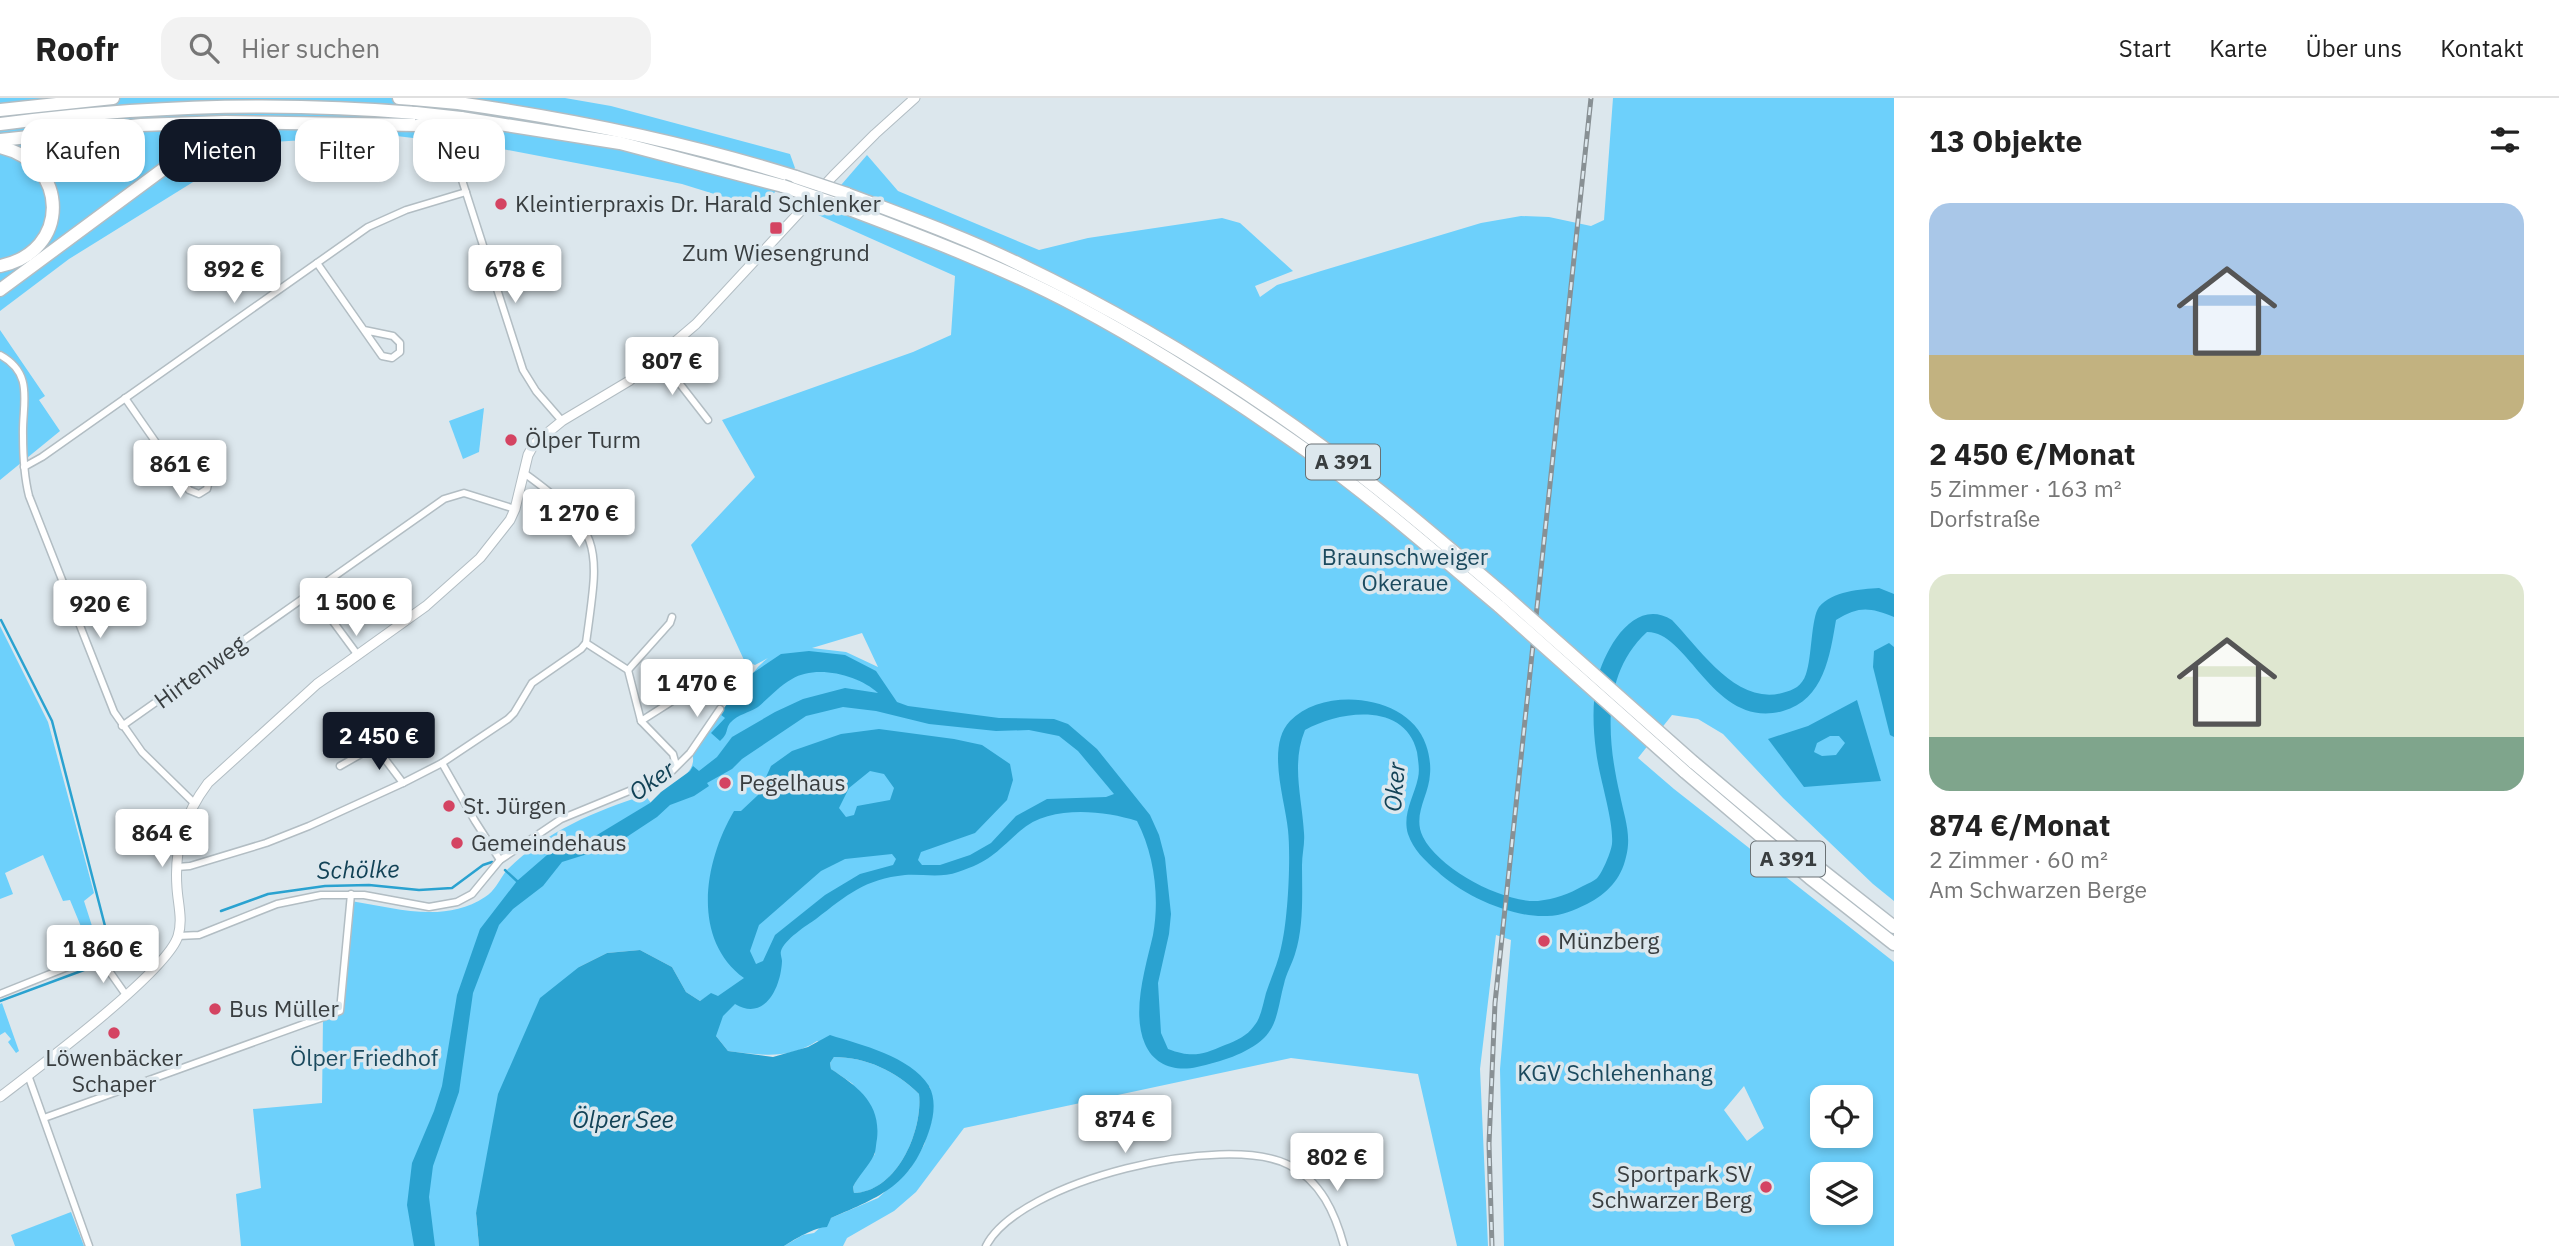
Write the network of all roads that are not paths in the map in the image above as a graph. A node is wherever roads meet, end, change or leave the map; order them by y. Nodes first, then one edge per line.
1 (113, 98) edge
2 (399, 98) edge
3 (436, 98) edge
4 (915, 98) edge
5 (413, 99) edge
6 (0, 110) edge
7 (417, 119) edge
8 (295, 122) edge
9 (0, 124) edge
10 (295, 124) edge
11 (505, 127) edge
12 (0, 140) edge
13 (0, 147) edge
14 (466, 192) junction
15 (844, 200) junction
16 (317, 263) junction
17 (0, 266) edge
18 (0, 290) edge
19 (364, 330) junction
20 (0, 355) edge
21 (659, 357) junction
22 (125, 398) junction
23 (708, 420) dead end
24 (562, 421) junction
25 (173, 466) junction
26 (24, 467) junction
27 (524, 473) junction
28 (514, 509) junction
29 (312, 593) junction
30 (672, 618) dead end
31 (586, 643) junction
32 (358, 654) junction
33 (628, 670) junction
34 (695, 681) dead end
35 (720, 709) dead end
36 (641, 721) junction
37 (122, 726) junction
38 (442, 763) junction
39 (676, 765) junction
40 (340, 766) dead end
41 (1688, 767) junction
42 (403, 783) junction
43 (193, 802) junction
44 (500, 860) junction
45 (177, 867) junction
46 (351, 894) junction
47 (1894, 927) edge
48 (178, 936) junction
49 (1894, 944) edge
50 (0, 993) edge
51 (126, 995) junction
52 (28, 1074) junction
53 (0, 1097) edge
54 (44, 1118) junction
55 (89, 1246) edge
56 (986, 1246) edge
57 (1344, 1246) edge

1 - 6 highway
2 - 5 highway, A 391
3 - 14 street
4 - 21 main road
5 - 15 highway, A 391, bridge
7 - 9 highway, A 391
8 - 12 highway
10 - 18 highway
11 - 15 highway, A 391, bridge
13 - 17 highway
14 - 16 street
14 - 24 street
15 - 41 highway, A 391, bridge
16 - 19 street
16 - 22 street
19 - 19 street
20 - 26 street
21 - 23 street
21 - 24 main road
22 - 25 street
22 - 26 street
24 - 27 main road
25 - 25 street
26 - 37 street
27 - 28 main road
27 - 31 street
28 - 29 street, Hirtenweg
28 - 32 main road
29 - 32 street
29 - 37 street, Hirtenweg
30 - 33 street
31 - 33 street
31 - 38 street
32 - 43 main road
33 - 36 street
34 - 36 street
35 - 39 street
36 - 39 street
37 - 43 street
38 - 42 street
38 - 44 street
39 - 44 street
40 - 42 street
41 - 47 highway, A 391
41 - 49 highway, A 391
42 - 45 street
43 - 45 main road
44 - 46 street
45 - 48 main road
46 - 48 street
46 - 54 street
48 - 51 main road
50 - 51 street
51 - 52 main road
52 - 53 main road
52 - 54 street
54 - 55 street
56 - 57 street

